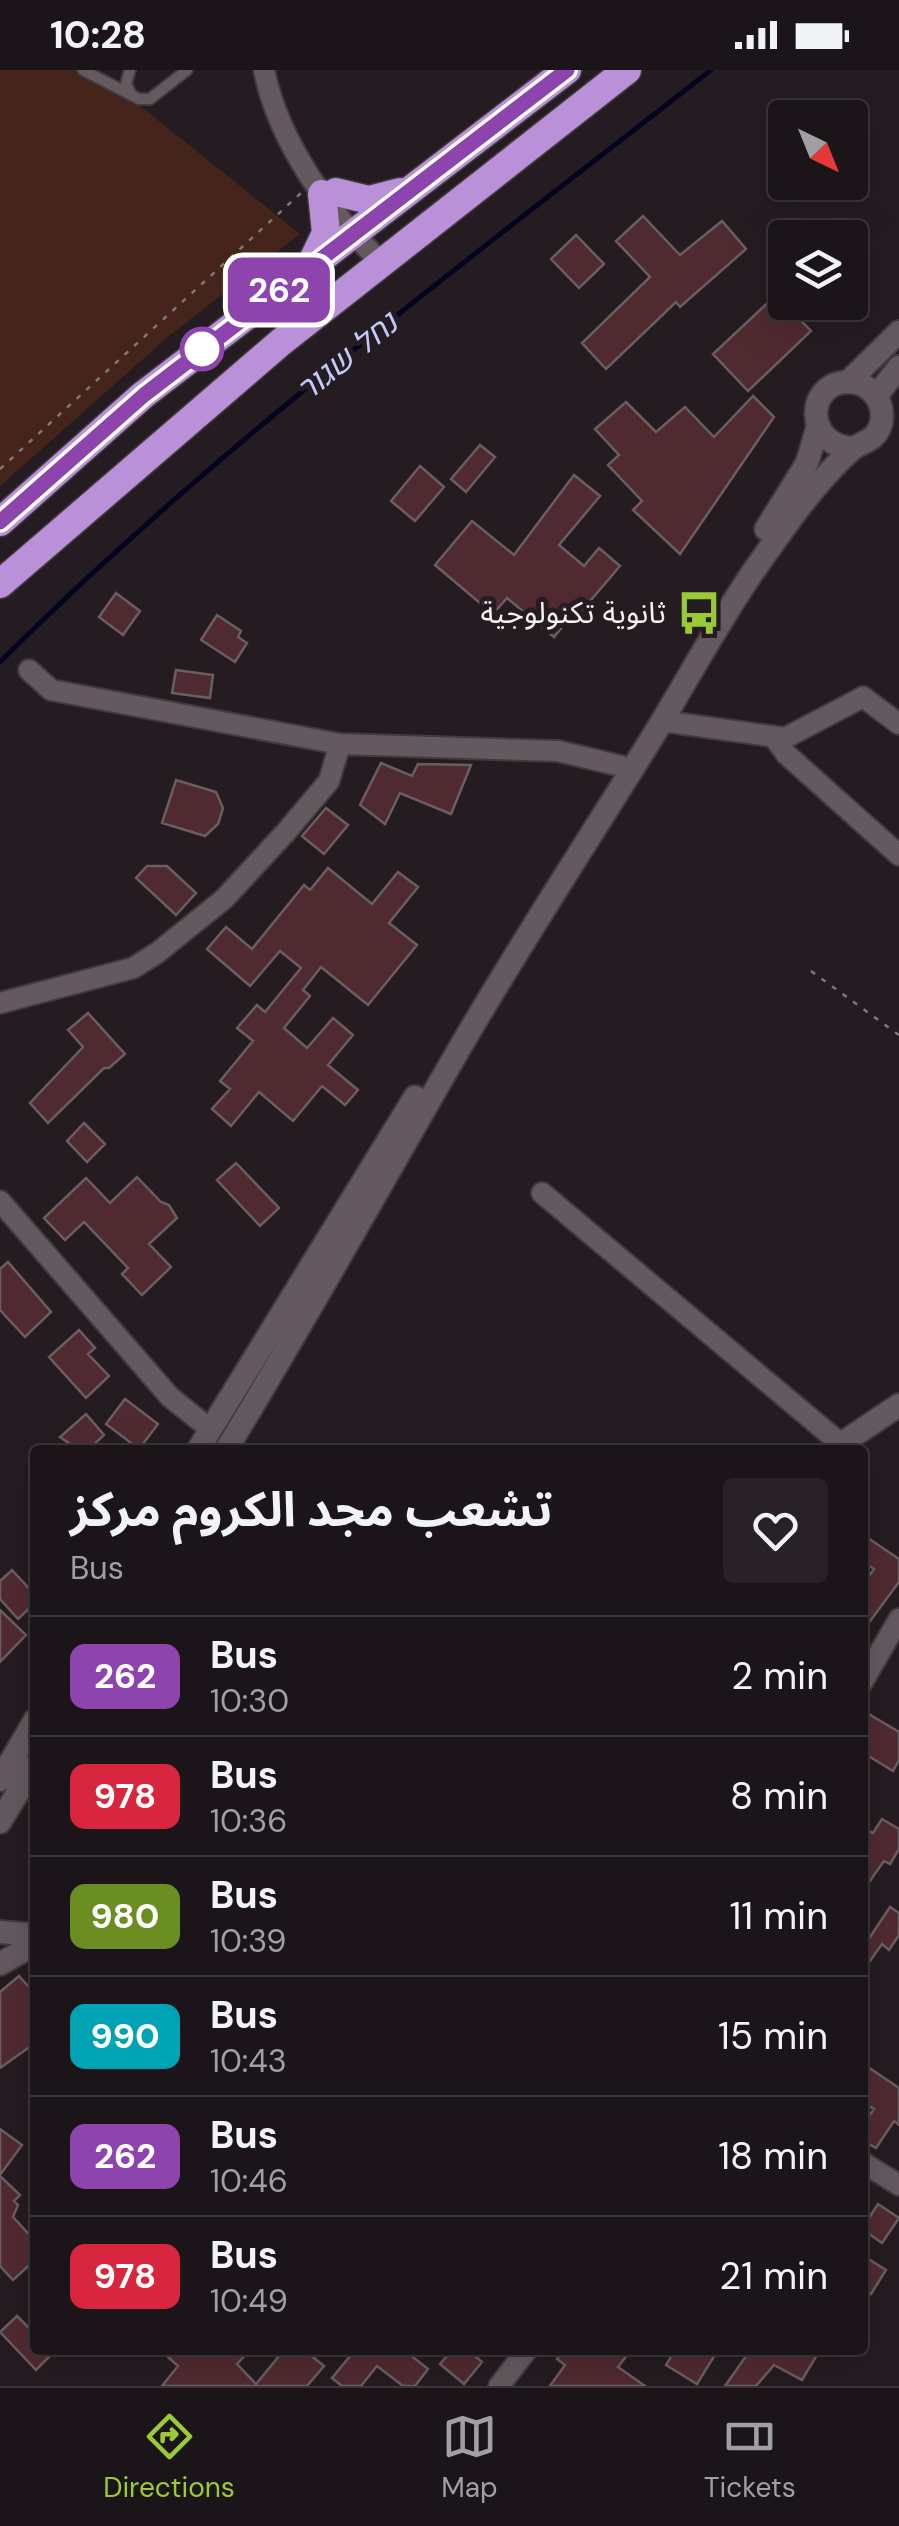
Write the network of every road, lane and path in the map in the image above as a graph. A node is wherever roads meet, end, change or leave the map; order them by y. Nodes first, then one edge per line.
1 (130, 70) edge
2 (178, 70) edge
3 (187, 70) edge
4 (264, 70) edge
5 (567, 70) edge
6 (627, 70) edge
7 (91, 72) edge
8 (164, 90) junction
9 (139, 98) junction
10 (411, 187) junction
11 (324, 189) junction
12 (357, 230) junction
13 (382, 262) junction
14 (308, 267) junction
15 (899, 332) edge
16 (899, 366) edge
17 (848, 382) junction
18 (876, 396) junction
19 (818, 426) junction
20 (852, 448) junction
21 (0, 470) edge
22 (0, 522) edge
23 (0, 584) edge
24 (29, 670) dead end
25 (662, 722) junction
26 (899, 724) edge
27 (774, 736) junction
28 (340, 744) junction
29 (621, 766) junction
30 (899, 855) edge
31 (812, 971) dead end
32 (0, 1004) edge
33 (899, 1035) edge
34 (542, 1193) dead end
35 (0, 1201) edge
36 (899, 1405) edge
37 (204, 1440) edge
38 (229, 1445) edge
39 (835, 1445) edge
40 (840, 1445) edge
41 (899, 1619) edge
42 (868, 1673) edge
43 (30, 1729) edge
44 (30, 1772) edge
45 (0, 1780) edge
46 (0, 1822) edge
47 (0, 1932) edge
48 (30, 1935) edge
49 (30, 1947) edge
50 (0, 1964) edge
51 (868, 2166) edge
52 (899, 2185) edge
53 (524, 2355) edge
54 (499, 2386) edge

1 - 9 lane
2 - 8 lane
3 - 8 lane
4 - 11 street
5 - 10 highway
6 - 13 highway
7 - 9 lane
8 - 9 lane
10 - 11 highway
10 - 12 highway
11 - 12 street
11 - 14 highway
11 - 21 path
12 - 13 street
12 - 14 highway
13 - 23 highway
14 - 22 highway
15 - 17 street
16 - 18 street
17 - 18 street
17 - 19 street
18 - 20 street
19 - 20 street
19 - 29 street
20 - 25 street
24 - 28 street
25 - 27 street
25 - 38 street
26 - 27 street
27 - 30 street
28 - 29 street
28 - 32 street
29 - 37 street
31 - 33 path
34 - 39 street
35 - 37 street
36 - 40 street
41 - 42 street
43 - 45 street
44 - 46 street
47 - 48 street
49 - 50 street
51 - 52 street
53 - 54 street

